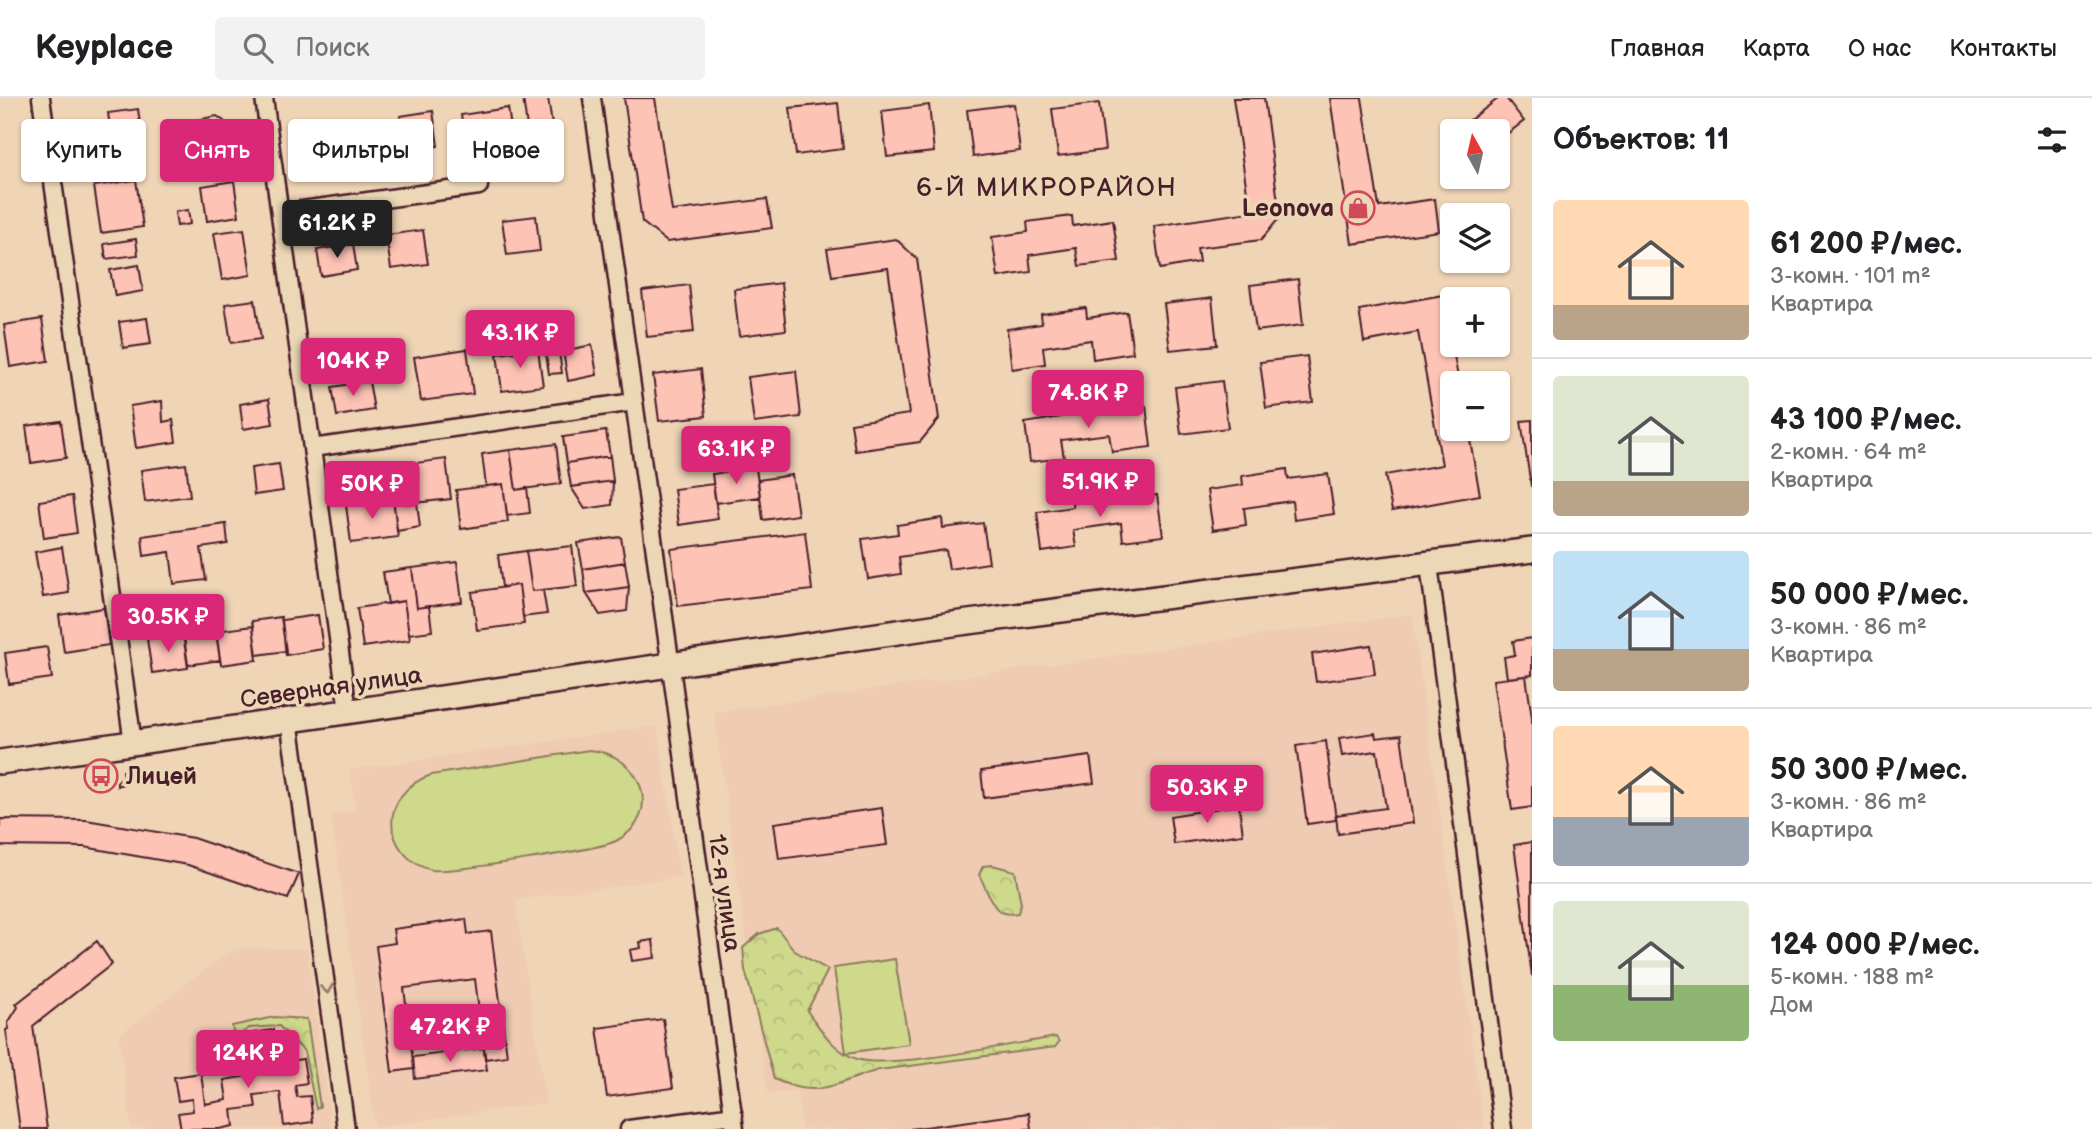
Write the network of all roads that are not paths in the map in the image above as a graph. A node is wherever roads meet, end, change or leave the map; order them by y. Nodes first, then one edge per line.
1 (41, 98) edge
2 (264, 98) edge
3 (592, 98) edge
4 (479, 186) dead end
5 (280, 213) junction
6 (634, 402) junction
7 (312, 448) junction
8 (1532, 550) edge
9 (1429, 565) junction
10 (670, 664) junction
11 (348, 711) junction
12 (289, 720) junction
13 (133, 743) junction
14 (0, 762) edge
15 (734, 1122) edge
16 (346, 1129) edge
17 (629, 1129) edge
18 (1503, 1129) edge

1 - 13 street
2 - 5 street
3 - 6 street, 12-я улица
4 - 5 street
5 - 7 street
6 - 7 street
6 - 10 street, 12-я улица
7 - 11 street
8 - 9 street, Северная улица
9 - 10 street, Северная улица
9 - 18 street
10 - 11 street, Северная улица
10 - 15 street, 12-я улица
11 - 12 street, Северная улица
12 - 13 street, Северная улица
12 -> 16 street
13 - 14 street, Северная улица
15 - 17 street

